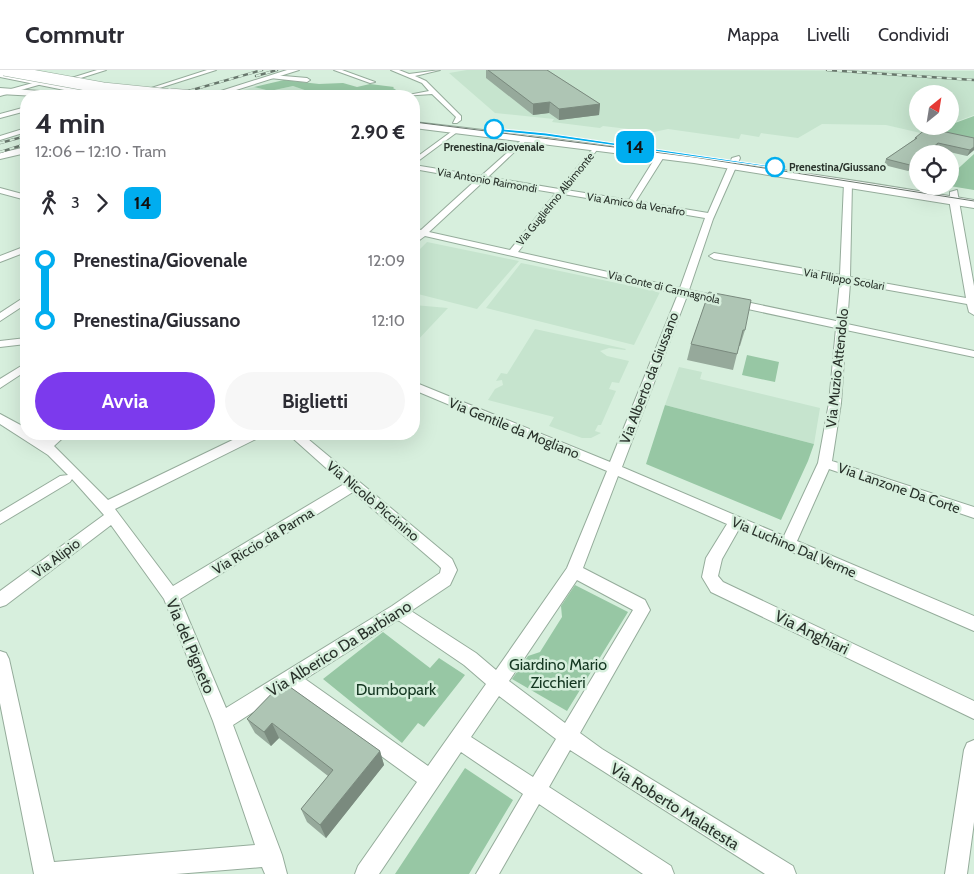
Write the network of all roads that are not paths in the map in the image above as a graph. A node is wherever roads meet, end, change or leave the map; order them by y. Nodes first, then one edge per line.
1 (4, 70) edge
2 (14, 70) edge
3 (103, 70) edge
4 (213, 70) edge
5 (295, 70) edge
6 (336, 70) edge
7 (394, 70) edge
8 (437, 70) edge
9 (0, 74) edge
10 (406, 76) junction
11 (272, 77) junction
12 (68, 80) junction
13 (307, 80) dead end
14 (372, 82) dead end
15 (40, 83) junction
16 (69, 90) edge
17 (92, 90) edge
18 (118, 90) edge
19 (127, 90) edge
20 (153, 90) edge
21 (228, 90) edge
22 (3, 92) edge
23 (432, 92) junction
24 (20, 93) edge
25 (420, 94) edge
26 (20, 111) edge
27 (0, 116) edge
28 (420, 119) edge
29 (420, 125) edge
30 (456, 126) junction
31 (20, 132) edge
32 (528, 137) junction
33 (0, 138) edge
34 (597, 146) junction
35 (20, 151) edge
36 (0, 156) edge
37 (662, 156) junction
38 (420, 157) edge
39 (734, 162) junction
40 (420, 168) edge
41 (483, 178) junction
42 (848, 183) junction
43 (909, 185) edge
44 (0, 190) edge
45 (560, 192) junction
46 (951, 195) edge
47 (974, 195) edge
48 (20, 196) edge
49 (954, 196) junction
50 (631, 203) junction
51 (974, 204) edge
52 (711, 216) junction
53 (420, 230) edge
54 (420, 232) edge
55 (962, 248) junction
56 (974, 250) edge
57 (20, 251) edge
58 (512, 253) junction
59 (714, 256) dead end
60 (0, 259) edge
61 (845, 279) junction
62 (683, 292) junction
63 (20, 303) edge
64 (973, 305) edge
65 (0, 318) edge
66 (842, 326) junction
67 (20, 342) edge
68 (0, 344) edge
69 (974, 354) edge
70 (20, 370) edge
71 (0, 384) edge
72 (420, 389) edge
73 (0, 418) edge
74 (20, 430) edge
75 (36, 440) edge
76 (53, 440) edge
77 (245, 440) edge
78 (301, 440) edge
79 (45, 446) junction
80 (824, 463) junction
81 (614, 470) junction
82 (65, 479) dead end
83 (354, 485) junction
84 (109, 511) junction
85 (974, 513) edge
86 (0, 519) edge
87 (736, 522) junction
88 (788, 544) junction
89 (449, 569) joint
90 (574, 571) junction
91 (171, 596) junction
92 (0, 600) edge
93 (398, 611) junction
94 (974, 624) edge
95 (0, 659) edge
96 (290, 679) junction
97 (498, 683) junction
98 (974, 710) edge
99 (222, 721) junction
100 (567, 736) junction
101 (458, 739) junction
102 (974, 750) edge
103 (431, 780) junction
104 (536, 789) junction
105 (970, 803) edge
106 (273, 864) edge
107 (46, 874) edge
108 (366, 874) edge
109 (487, 874) edge
110 (663, 874) edge
111 (784, 874) edge
112 (956, 874) edge

1 - 18 highway, bridge
2 - 12 main road
3 - 12 street
4 - 20 street
5 - 11 main road
6 - 14 street
7 - 10 street
8 - 10 street
9 - 15 main road
9 - 17 highway, bridge
10 - 23 street
11 - 13 street
11 - 21 main road
12 - 19 main road
15 - 16 main road
15 - 22 street
22 - 24 main road
23 - 25 street
23 - 30 street
26 - 27 street
28 - 30 main road
29 - 30 main road
30 - 32 main road
30 - 38 street
30 - 39 main road
31 - 33 street
32 - 34 main road
32 - 41 street
34 - 37 main road
34 - 45 street, Via Guglielmo Albimonte
35 - 36 main road
37 - 39 main road
37 - 50 street
39 - 42 main road
39 - 43 main road
39 - 52 street, Via Alberto da Giussano
40 - 41 street, Via Antonio Raimondi
41 - 45 street, Via Antonio Raimondi
41 - 53 street
42 - 49 main road
42 - 61 street, Via Muzio Attendolo
44 - 48 street
45 - 50 street, Via Amico da Venafro
45 - 58 street, Via Guglielmo Albimonte
46 - 49 main road
47 - 49 main road
49 - 51 main road
49 - 55 street
50 - 52 street, Via Amico da Venafro
52 - 62 street, Via Alberto da Giussano
54 - 58 street, Via Conte di Carmagnola
55 - 56 street
55 - 64 street
57 - 60 street
58 - 62 street, Via Conte di Carmagnola
59 - 61 street, Via Filippo Scolari
61 - 64 street, Via Filippo Scolari
61 - 66 street, Via Muzio Attendolo
62 - 66 street, Via Conte di Carmagnola
62 - 81 street, Via Alberto da Giussano
63 - 65 street
66 - 69 street, Via Conte di Carmagnola
66 - 80 street, Via Muzio Attendolo
67 - 68 street
70 - 71 street
72 - 81 street, Via Gentile da Mogliano
73 - 74 street, Via del Pigneto
75 - 79 street, Via del Pigneto
76 - 79 street
77 - 84 street, Via Alipio
78 - 83 street, Via Nicolò Piccinino
79 - 84 street, Via del Pigneto
80 - 85 street, Via Lanzone Da Corte
80 - 88 street, Via Muzio Attendolo
81 - 87 street, Via Luchino Dal Verme
81 - 90 street, Via Alberto da Giussano
82 - 86 street
83 - 89 street, Via Nicolò Piccinino
83 - 91 street, Via Riccio da Parma
84 - 91 street, Via del Pigneto
84 - 92 street, Via Alipio
87 - 88 street, Via Luchino Dal Verme
87 - 98 street, Via Anghiari
88 - 94 street, Via Luchino Dal Verme
89 - 93 street, Via Alberico Da Barbiano
90 - 97 street, Via Alberto da Giussano
90 - 100 street
91 - 99 street, Via del Pigneto
93 - 96 street, Via Alberico Da Barbiano
93 - 97 street, Via Roberto Malatesta
95 - 107 street
96 - 99 street, Via Alberico Da Barbiano
96 - 103 street
97 - 100 street, Via Roberto Malatesta
97 - 101 street, Via Alberto da Giussano
99 - 106 street, Via del Pigneto
100 - 104 street
100 - 111 street, Via Roberto Malatesta
101 - 103 street, Via Alberto da Giussano
101 - 104 street
102 - 105 street
103 - 108 street, Via Alberto da Giussano
104 - 109 street
104 - 110 street
105 - 112 street
106 - 107 street

